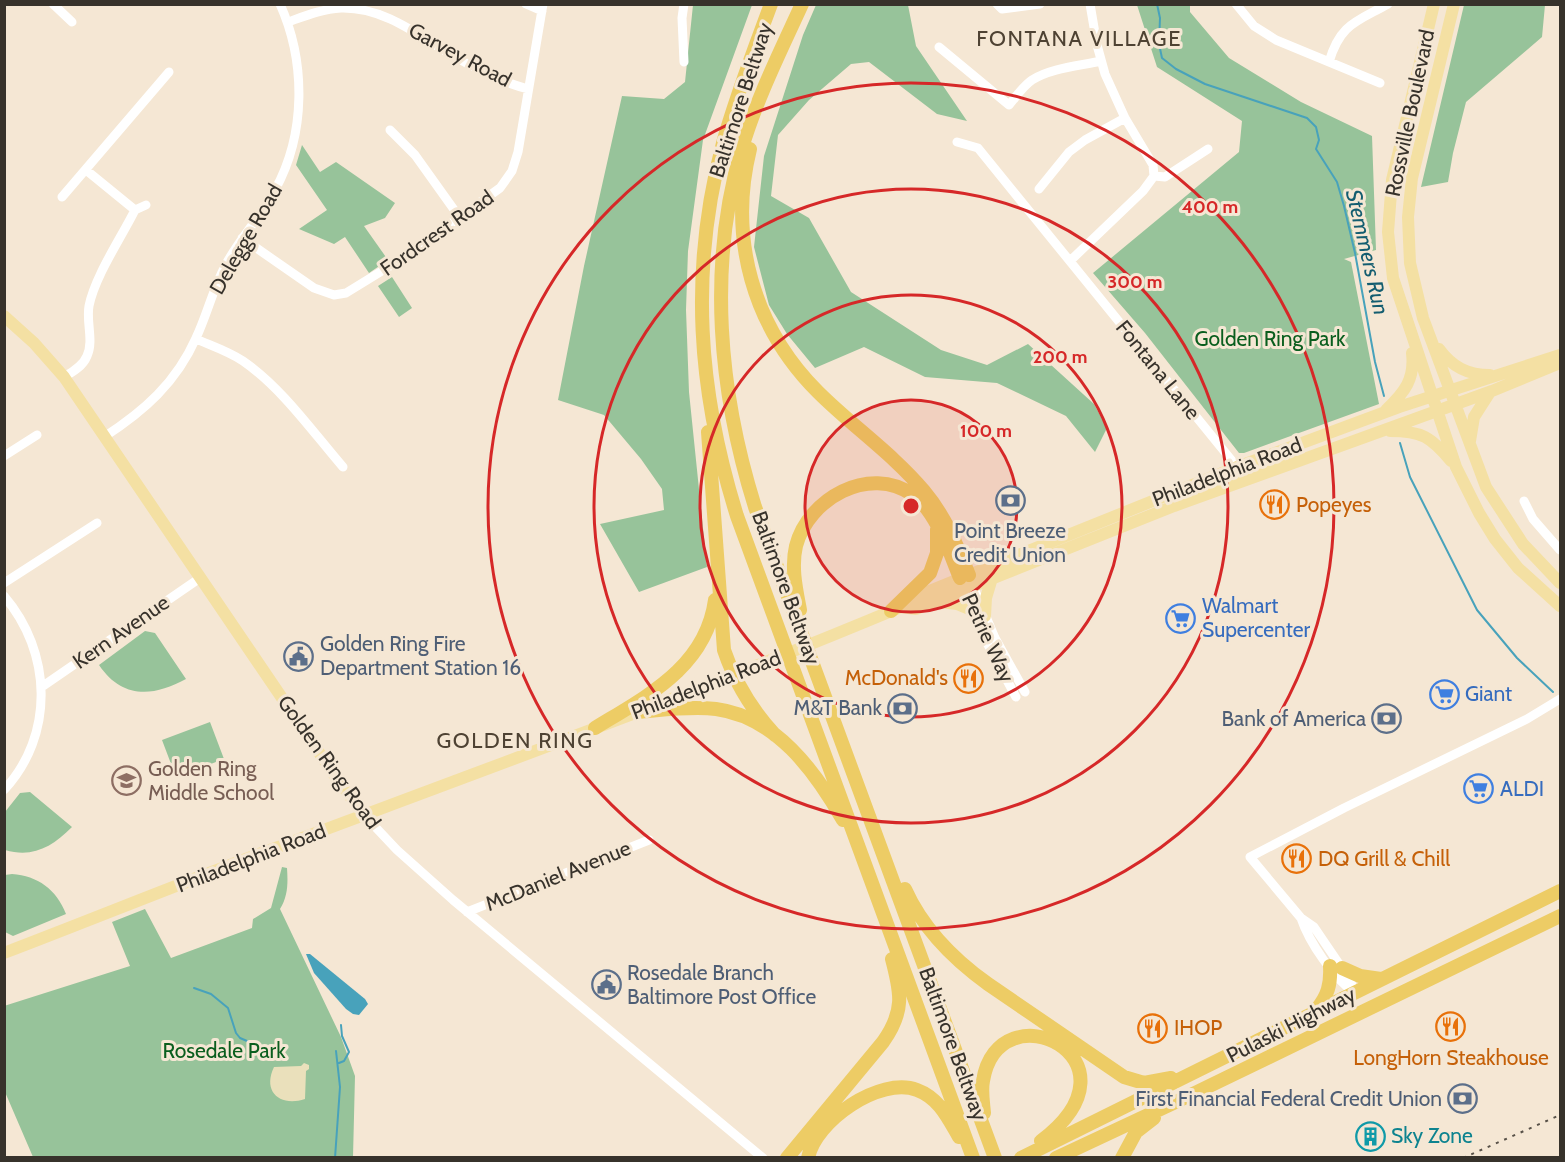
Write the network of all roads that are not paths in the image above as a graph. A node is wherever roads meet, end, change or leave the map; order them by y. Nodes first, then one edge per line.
1 (53, 4) edge
2 (280, 4) edge
3 (526, 4) edge
4 (684, 4) edge
5 (771, 4) edge
6 (802, 4) edge
7 (997, 4) edge
8 (1040, 4) edge
9 (1090, 4) edge
10 (1236, 4) edge
11 (1388, 4) edge
12 (1434, 4) edge
13 (1454, 4) edge
14 (543, 8) edge
15 (72, 22) dead end
16 (288, 22) junction
17 (939, 47) dead end
18 (780, 52) junction
19 (1101, 61) junction
20 (684, 62) dead end
21 (1329, 62) junction
22 (170, 72) dead end
23 (1380, 83) dead end
24 (528, 89) junction
25 (1125, 118) junction
26 (390, 130) dead end
27 (957, 142) dead end
28 (1208, 149) dead end
29 (86, 170) junction
30 (1154, 176) junction
31 (1039, 189) dead end
32 (62, 197) dead end
33 (146, 205) dead end
34 (135, 210) junction
35 (460, 218) junction
36 (242, 238) junction
37 (1070, 261) junction
38 (6, 319) edge
39 (1410, 330) junction
40 (1430, 337) junction
41 (196, 339) junction
42 (1560, 355) edge
43 (1560, 363) edge
44 (1500, 374) junction
45 (64, 377) junction
46 (1450, 390) junction
47 (1491, 391) junction
48 (1432, 396) junction
49 (709, 404) junction
50 (1455, 404) junction
51 (1437, 411) junction
52 (1384, 413) junction
53 (1376, 432) junction
54 (37, 435) dead end
55 (104, 437) junction
56 (1470, 446) junction
57 (4, 456) edge
58 (343, 467) dead end
59 (1237, 467) junction
60 (1456, 467) junction
61 (1239, 481) junction
62 (1524, 501) dead end
63 (97, 523) dead end
64 (937, 527) junction
65 (1560, 550) edge
66 (719, 574) junction
67 (200, 578) junction
68 (992, 578) junction
69 (967, 582) junction
70 (4, 583) edge
71 (1560, 583) edge
72 (4, 596) edge
73 (936, 601) junction
74 (1560, 606) edge
75 (896, 609) junction
76 (979, 614) junction
77 (808, 648) junction
78 (734, 675) junction
79 (43, 686) junction
80 (1020, 695) dead end
81 (1560, 699) edge
82 (638, 712) junction
83 (595, 728) junction
84 (775, 735) junction
85 (4, 790) edge
86 (861, 792) junction
87 (364, 815) junction
88 (648, 840) dead end
89 (862, 854) junction
90 (1560, 891) edge
91 (878, 898) junction
92 (467, 912) junction
93 (1558, 915) edge
94 (4, 953) edge
95 (1336, 967) junction
96 (1383, 979) junction
97 (1355, 993) junction
98 (1312, 1014) junction
99 (1210, 1065) junction
100 (1197, 1092) junction
101 (814, 1139) junction
102 (991, 1146) edge
103 (1061, 1155) edge
104 (972, 1157) edge
105 (763, 1158) edge
106 (787, 1158) edge
107 (799, 1158) edge
108 (808, 1158) edge
109 (1020, 1158) edge
110 (1122, 1158) edge

1 - 15 street
2 - 16 street, Delegge Road
3 - 14 street
4 - 20 street
5 - 49 highway, Baltimore Beltway
6 - 18 highway, Baltimore Beltway
7 - 8 street
9 - 19 street
10 - 21 street
11 - 21 street
12 - 39 main road, Rossville Boulevard
13 - 40 main road, Rossville Boulevard
14 - 24 street, Fordcrest Road
16 - 24 street, Garvey Road
16 - 36 street, Delegge Road
17 - 19 street
18 - 69 highway
18 - 77 highway, Baltimore Beltway
19 - 25 street
21 - 23 street
22 - 29 street
24 - 35 street, Fordcrest Road
25 - 30 street
25 - 31 street
26 - 35 street
27 - 37 street, Fontana Lane
28 - 30 street
29 - 32 street
29 - 34 street
30 - 37 street
33 - 34 street
34 - 45 street
35 - 36 street, Fordcrest Road
36 - 41 street, Delegge Road
37 - 59 street, Fontana Lane
38 - 45 main road, Golden Ring Road
39 - 48 main road, Rossville Boulevard
39 - 52 main road
40 - 44 main road
40 - 46 main road, Rossville Boulevard
41 - 55 street, Delegge Road
41 - 58 street
42 - 44 main road, Philadelphia Road
43 - 47 main road, Philadelphia Road
44 - 46 main road, Philadelphia Road
45 - 55 main road, Golden Ring Road
46 - 48 main road, Philadelphia Road
46 - 50 main road, Rossville Boulevard
47 - 50 main road, Philadelphia Road
47 - 56 main road
48 - 51 main road, Rossville Boulevard
48 - 52 main road, Philadelphia Road
49 - 66 highway
49 - 89 highway, Baltimore Beltway
50 - 51 main road, Philadelphia Road
50 - 56 main road, Rossville Boulevard
51 - 53 main road, Philadelphia Road
51 - 60 main road, Rossville Boulevard
52 - 59 main road, Philadelphia Road
53 - 60 main road
53 - 61 main road, Philadelphia Road
54 - 57 street
55 - 67 main road, Golden Ring Road
56 - 71 main road, Rossville Boulevard
59 - 61 street
59 - 69 main road, Philadelphia Road
60 - 74 main road, Rossville Boulevard
61 - 68 main road, Philadelphia Road
62 - 65 street
63 - 70 street
64 - 69 highway
64 - 75 highway
64 - 77 highway
66 - 78 highway
66 - 83 highway
67 - 79 street, Kern Avenue
67 - 87 main road, Golden Ring Road
68 - 69 main road, Philadelphia Road
68 - 76 main road
69 - 73 main road, Philadelphia Road
69 - 75 main road, Philadelphia Road
69 - 76 street, Petrie Way
72 - 79 street
73 - 75 main road, Philadelphia Road
73 - 76 main road
75 - 78 main road, Philadelphia Road
76 - 80 street, Petrie Way
77 - 86 highway, Baltimore Beltway
78 - 82 main road, Philadelphia Road
78 - 84 highway
79 - 85 street
81 - 95 street
82 - 83 main road, Philadelphia Road
82 - 84 highway
83 - 87 main road, Philadelphia Road
84 - 89 highway
86 - 99 highway
86 - 102 highway, Baltimore Beltway
87 - 92 street, Golden Ring Road
87 - 94 main road, Philadelphia Road
88 - 92 street, McDaniel Avenue
89 - 91 highway, Baltimore Beltway
90 - 96 highway, Pulaski Highway
91 - 104 highway, Baltimore Beltway
91 - 106 highway
92 - 105 street, Golden Ring Road
93 - 100 highway, Pulaski Highway
95 - 96 highway
95 - 97 street
95 - 98 highway
96 - 97 highway, Pulaski Highway
97 - 98 highway, Pulaski Highway
97 - 103 highway
98 - 99 highway, Pulaski Highway
99 - 109 highway, Pulaski Highway
100 - 103 highway, Pulaski Highway
100 - 110 highway
101 - 104 highway
101 - 107 highway
101 - 108 highway
102 - 109 highway

